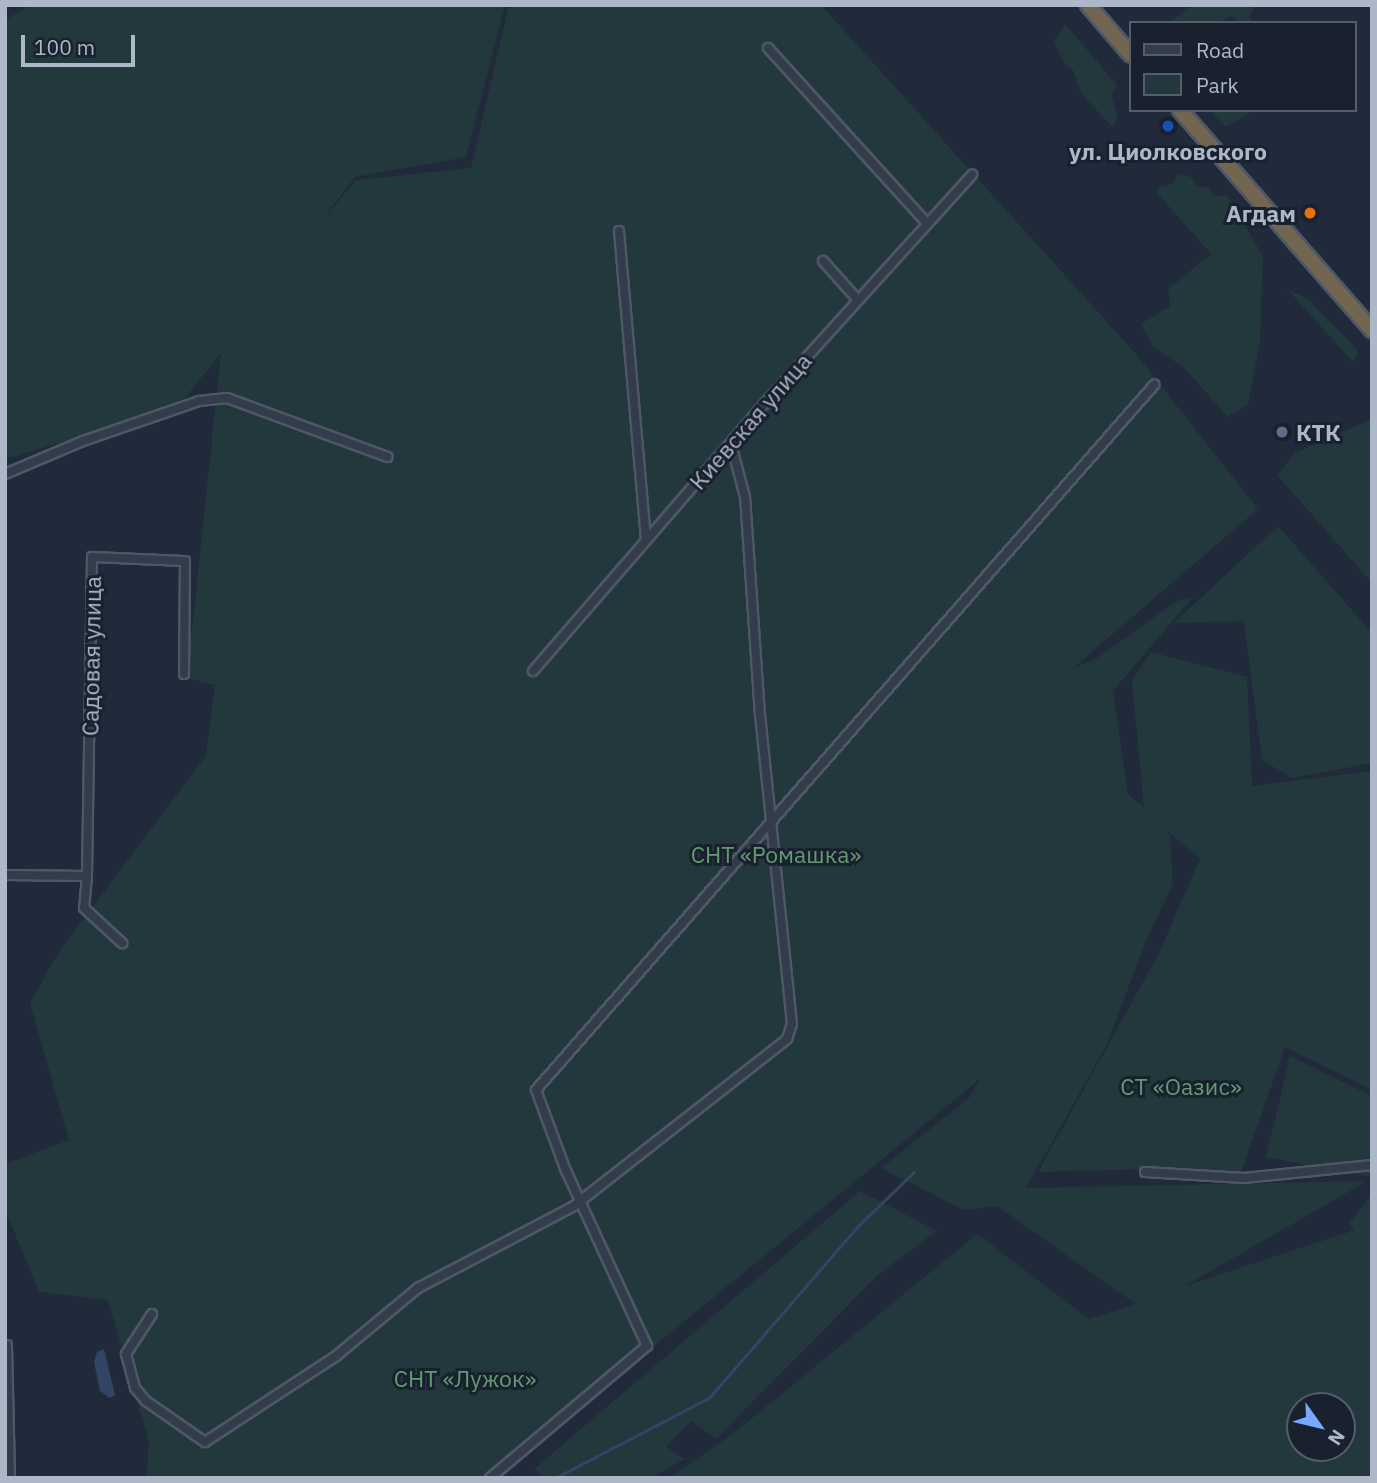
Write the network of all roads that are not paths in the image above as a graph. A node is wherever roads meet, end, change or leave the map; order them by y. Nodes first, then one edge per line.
1 (1088, 5) edge
2 (768, 48) dead end
3 (1128, 52) edge
4 (1182, 112) edge
5 (972, 175) dead end
6 (926, 222) junction
7 (619, 231) dead end
8 (824, 261) dead end
9 (857, 299) junction
10 (1372, 330) edge
11 (1154, 385) dead end
12 (731, 444) junction
13 (387, 457) dead end
14 (5, 474) edge
15 (646, 539) junction
16 (533, 671) dead end
17 (184, 674) dead end
18 (773, 822) junction
19 (5, 875) edge
20 (87, 876) junction
21 (122, 943) dead end
22 (1372, 1165) edge
23 (1145, 1172) dead end
24 (579, 1200) junction
25 (152, 1314) dead end
26 (7, 1345) dead end
27 (10, 1478) edge
28 (490, 1478) edge

1 - 3 highway
2 - 6 street
4 - 10 highway
5 - 6 street, Киевская улица
6 - 9 street, Киевская улица
7 - 15 street
8 - 9 street
9 - 12 street, Киевская улица
11 - 18 street
12 - 15 street, Киевская улица
12 - 18 street
13 - 14 street
15 - 16 street, Киевская улица
17 - 20 street, Садовая улица
18 - 24 street
18 - 24 street
19 - 20 street
20 - 21 street
22 - 23 street
24 - 25 street
24 - 28 street
26 - 27 street

